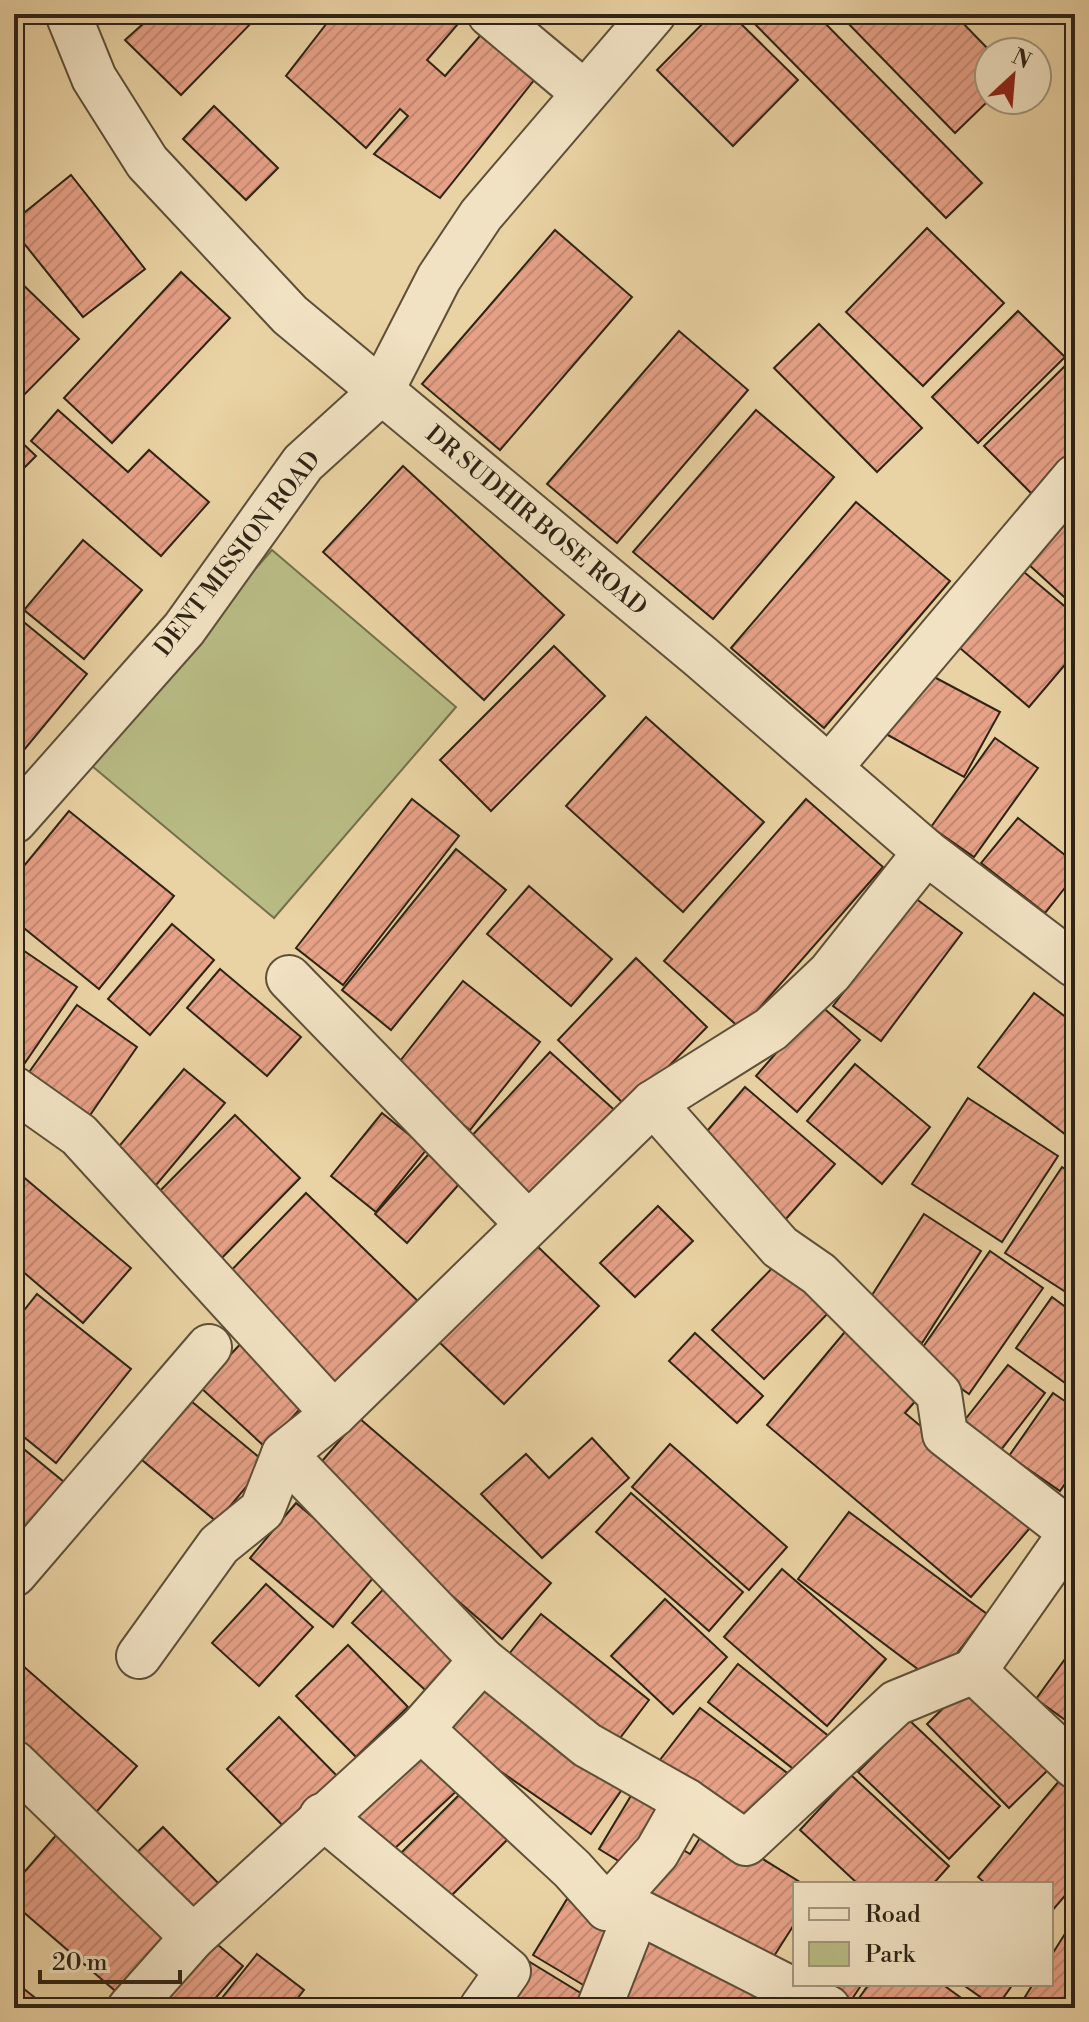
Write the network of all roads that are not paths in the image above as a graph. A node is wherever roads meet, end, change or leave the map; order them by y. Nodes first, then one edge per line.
1 (68, 14) edge
2 (490, 14) edge
3 (653, 14) edge
4 (583, 92) junction
5 (380, 393) junction
6 (1075, 477) edge
7 (829, 768) junction
8 (14, 821) edge
9 (926, 852) junction
10 (1075, 965) edge
11 (289, 978) dead end
12 (14, 1089) edge
13 (653, 1103) junction
14 (528, 1224) junction
15 (209, 1347) dead end
16 (334, 1414) junction
17 (284, 1454) junction
18 (1074, 1530) edge
19 (14, 1574) edge
20 (139, 1656) dead end
21 (482, 1660) junction
22 (974, 1671) junction
23 (421, 1729) junction
24 (14, 1763) edge
25 (1075, 1766) edge
26 (686, 1801) junction
27 (322, 1816) junction
28 (622, 1910) junction
29 (193, 1937) junction
30 (130, 2008) edge
31 (482, 2008) edge
32 (599, 2008) edge
33 (828, 2008) edge

1 - 5 street, DR SUDHIR BOSE ROAD
2 - 4 street
3 - 4 street, DENT MISSION ROAD
4 - 5 street, DENT MISSION ROAD
5 - 7 street, DR SUDHIR BOSE ROAD
5 - 8 street, DENT MISSION ROAD
6 - 7 street
7 - 9 street, DR SUDHIR BOSE ROAD
9 - 10 street, DR SUDHIR BOSE ROAD
9 - 13 street
11 - 14 street
12 - 16 street
13 - 14 street
13 - 18 street
14 - 16 street
15 - 19 street
16 - 17 street
17 - 20 street
17 - 21 street
18 - 22 street
21 - 23 street
21 - 26 street
22 - 25 street
22 - 26 street
23 - 27 street
23 - 28 street
24 - 29 street
26 - 28 street
27 - 29 street
27 - 31 street
28 - 32 street
28 - 33 street
29 - 30 street

